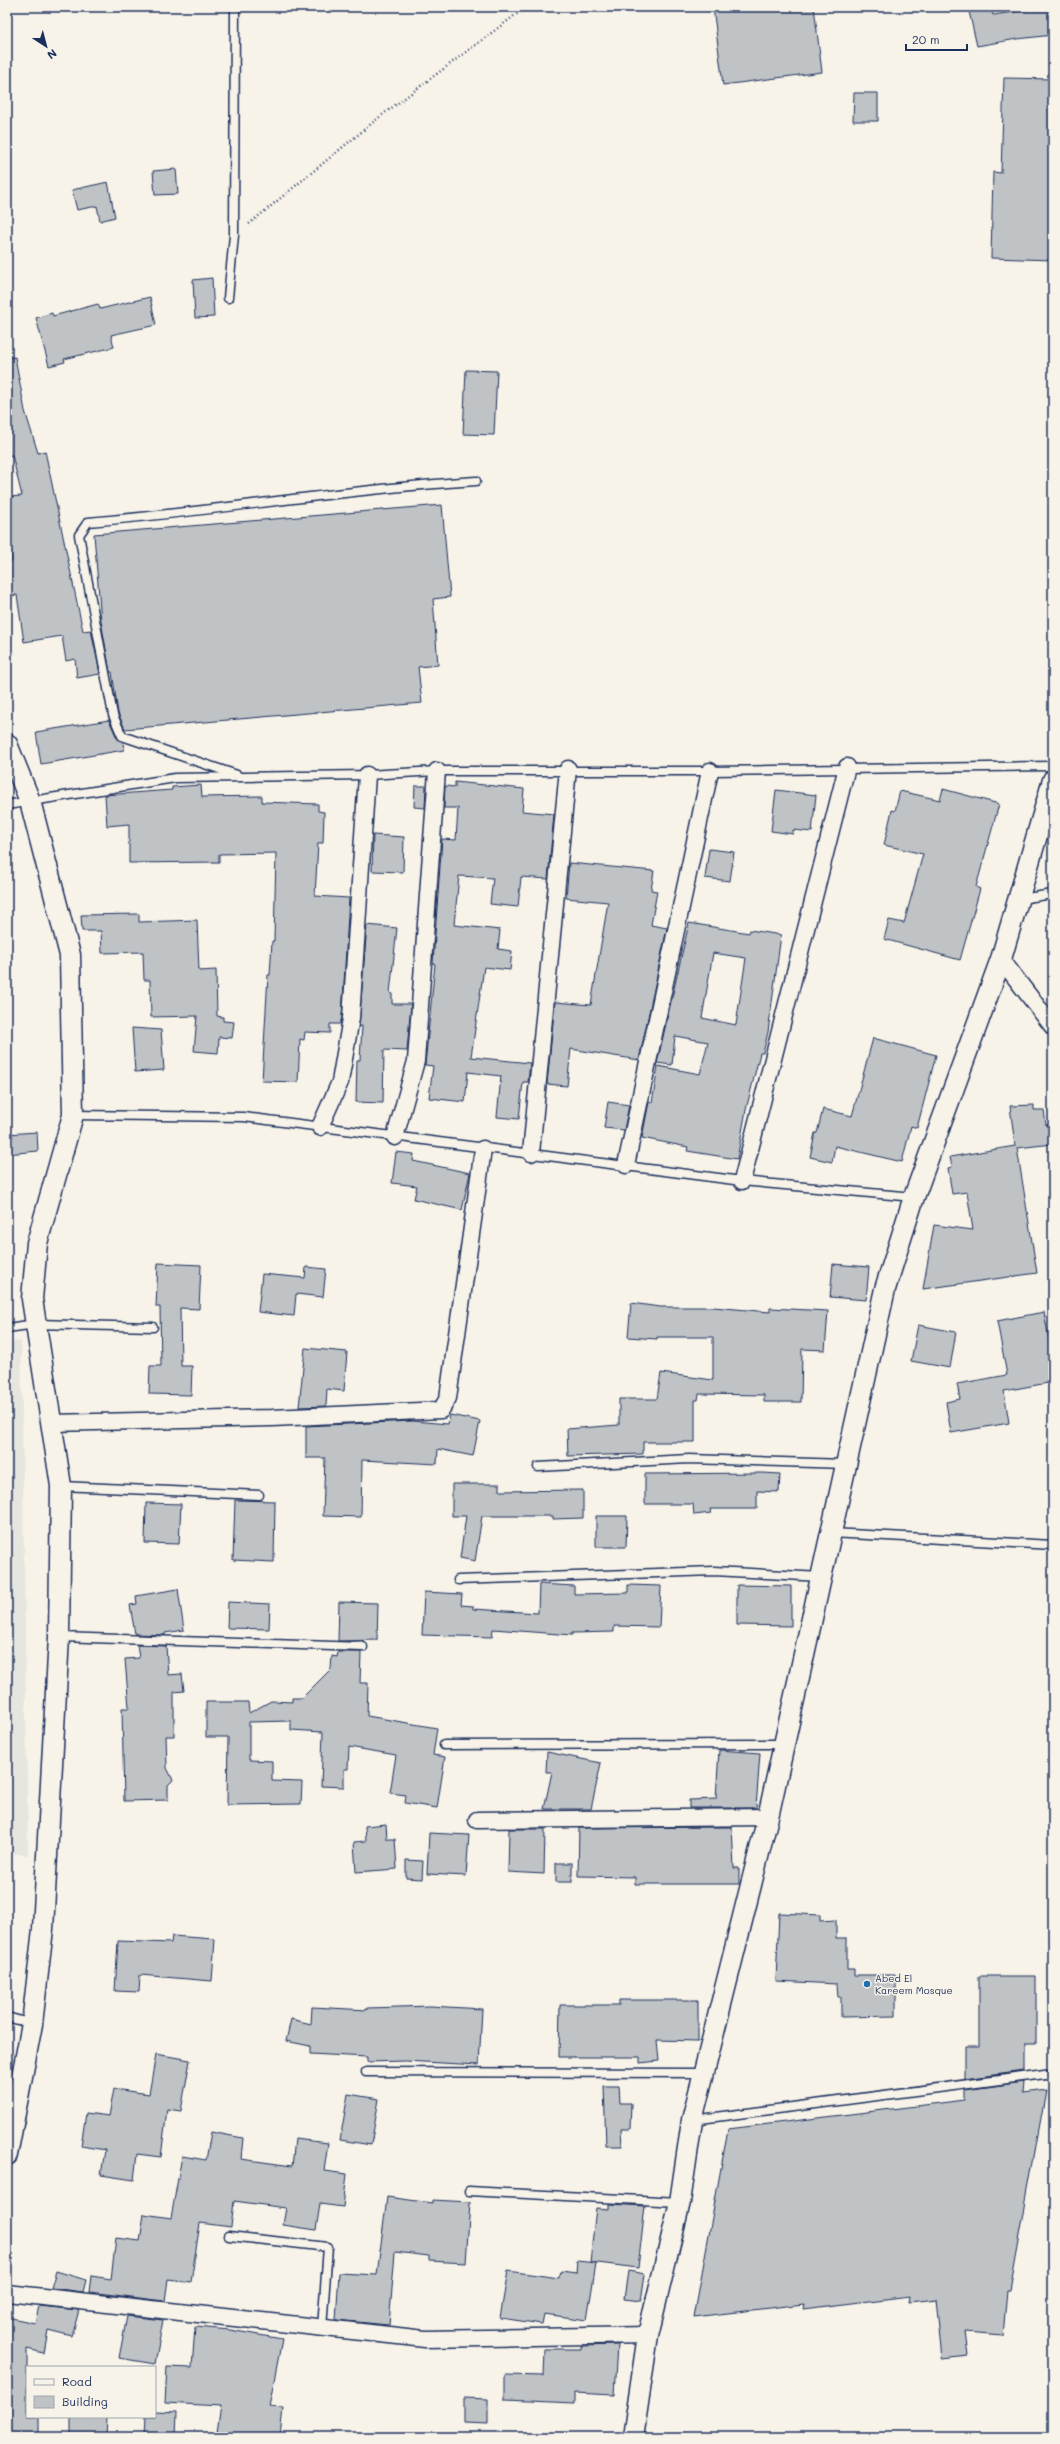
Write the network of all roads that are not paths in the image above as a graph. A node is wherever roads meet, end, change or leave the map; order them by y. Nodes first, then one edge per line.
1 (235, 7) edge
2 (228, 298) dead end
3 (476, 481) dead end
4 (7, 744) edge
5 (1053, 766) edge
6 (848, 767) junction
7 (568, 769) junction
8 (437, 771) junction
9 (710, 771) junction
10 (366, 775) junction
11 (244, 777) junction
12 (1053, 780) edge
13 (30, 801) junction
14 (7, 805) edge
15 (1053, 894) edge
16 (1017, 899) junction
17 (1001, 959) junction
18 (1053, 1027) edge
19 (73, 1115) junction
20 (320, 1127) junction
21 (395, 1138) junction
22 (483, 1149) junction
23 (532, 1153) junction
24 (626, 1165) junction
25 (742, 1181) junction
26 (914, 1197) junction
27 (36, 1324) junction
28 (153, 1327) dead end
29 (7, 1328) edge
30 (51, 1423) junction
31 (847, 1464) junction
32 (538, 1467) dead end
33 (62, 1486) junction
34 (259, 1495) dead end
35 (831, 1533) junction
36 (1053, 1545) edge
37 (822, 1577) junction
38 (458, 1580) dead end
39 (59, 1637) junction
40 (363, 1647) dead end
41 (784, 1744) junction
42 (444, 1745) dead end
43 (768, 1817) junction
44 (477, 1820) dead end
45 (7, 2017) edge
46 (32, 2024) junction
47 (366, 2072) dead end
48 (703, 2073) junction
49 (1053, 2073) edge
50 (692, 2120) junction
51 (7, 2155) edge
52 (469, 2191) dead end
53 (680, 2202) junction
54 (229, 2236) dead end
55 (7, 2293) edge
56 (322, 2328) junction
57 (648, 2335) junction
58 (633, 2437) edge

1 - 2 lane
3 - 11 lane
4 - 13 street
5 - 6 lane
6 - 9 lane
6 - 25 street
7 - 8 lane
7 - 9 lane
7 - 23 street
8 - 10 lane
8 - 21 street
9 - 24 street
10 - 11 lane
10 - 20 street
11 - 13 lane
12 - 16 street
13 - 14 lane
13 - 19 street
15 - 16 lane
16 - 17 street
17 - 18 street
17 - 26 street
19 - 20 lane
19 - 27 street
20 - 21 lane
21 - 22 lane
22 - 23 lane
22 - 30 street
23 - 24 lane
24 - 25 lane
25 - 26 lane
26 - 31 street
27 - 28 lane
27 - 29 lane
27 - 30 street
30 - 33 street
31 - 32 lane
31 - 35 street
33 - 34 lane
33 - 39 street
35 - 36 lane
35 - 37 street
37 - 38 lane
37 - 41 street
39 - 40 lane
39 - 46 street
41 - 42 lane
41 - 43 street
43 - 44 street
43 - 48 street
45 - 46 lane
46 - 51 street
47 - 48 lane
48 - 50 street
49 - 50 lane
50 - 53 street
52 - 53 lane
53 - 57 street
54 - 56 lane
55 - 56 street
56 - 57 street
57 - 58 street

